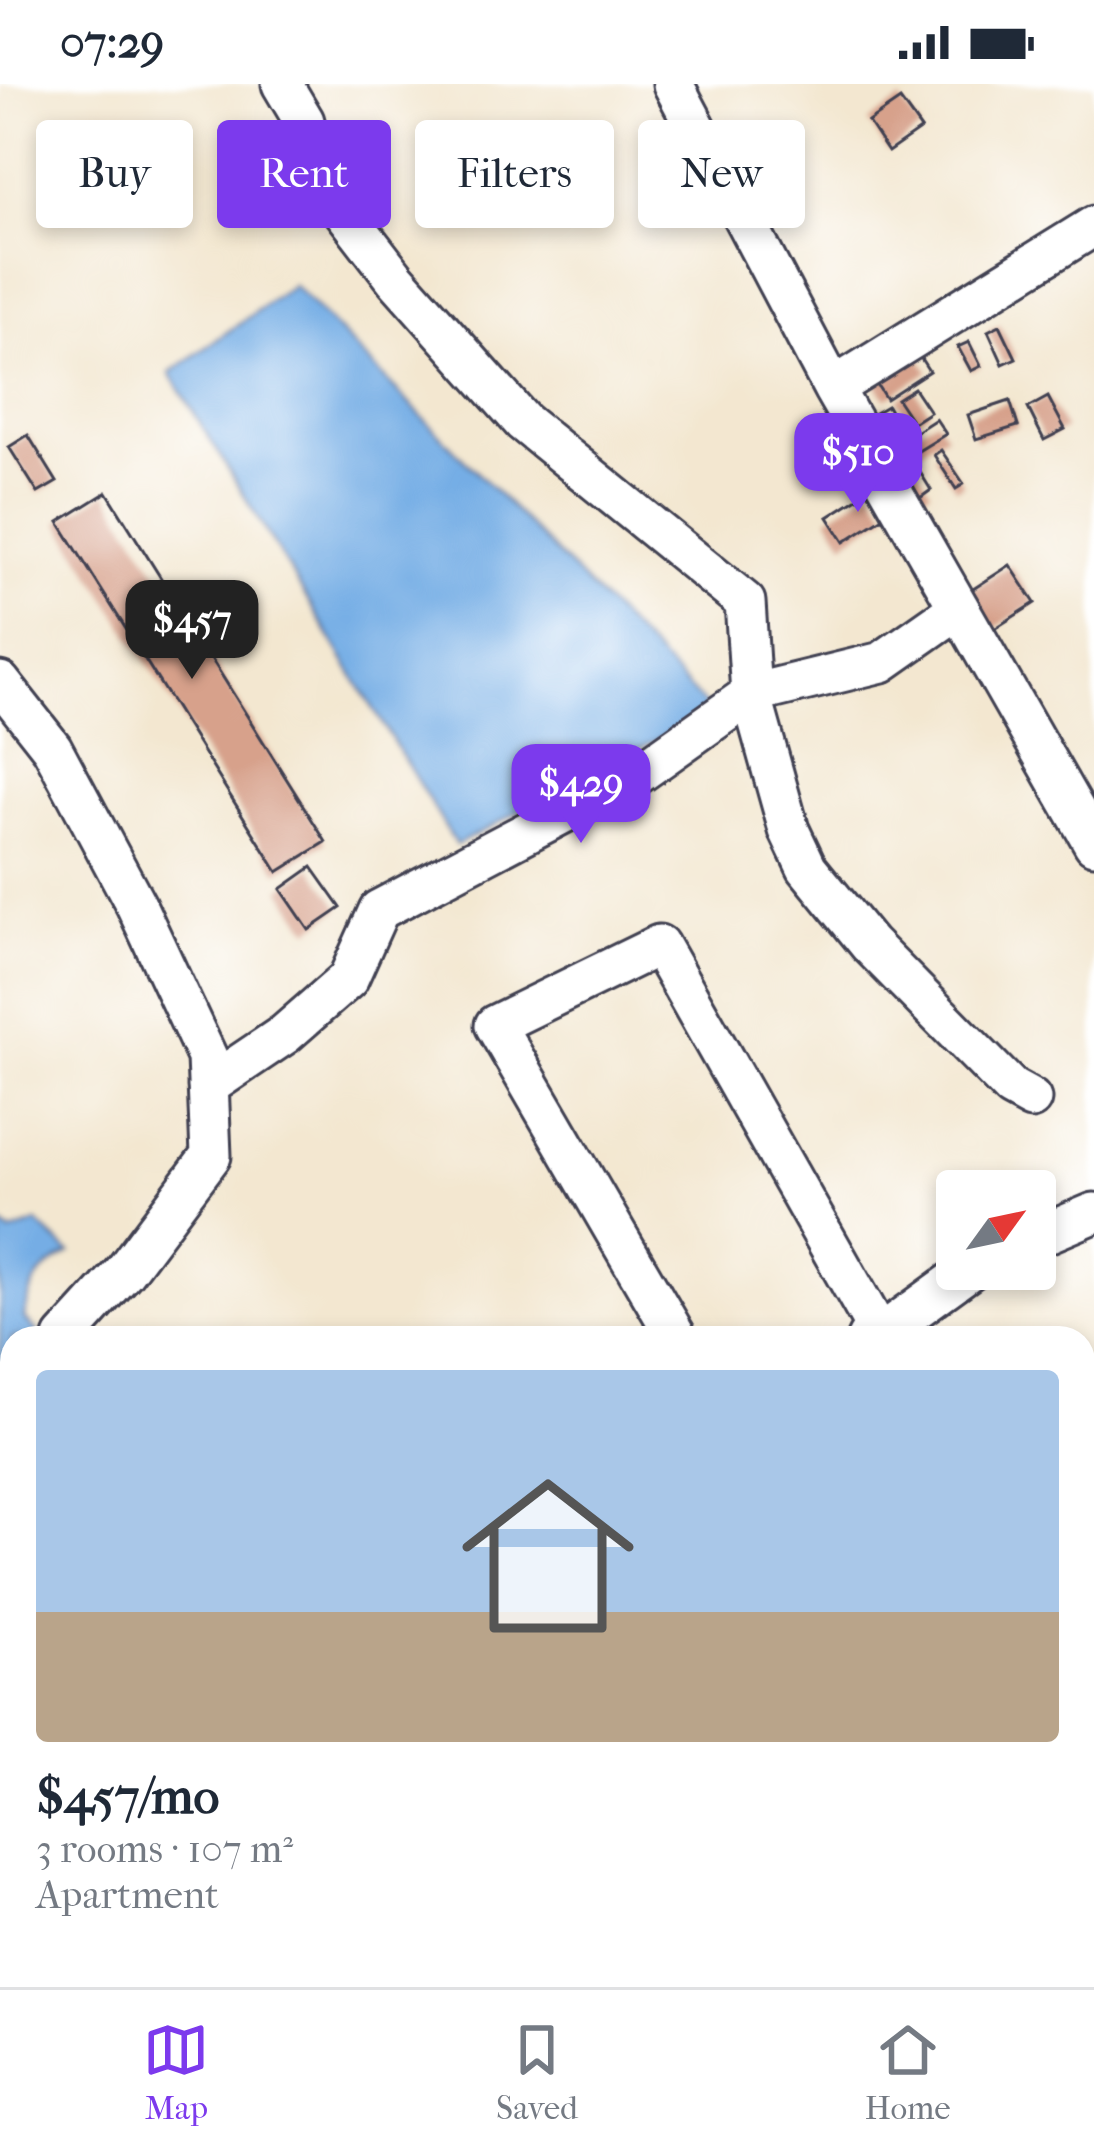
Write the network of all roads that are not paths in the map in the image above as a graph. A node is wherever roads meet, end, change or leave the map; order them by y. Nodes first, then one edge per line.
1 (282, 84) edge
2 (673, 84) edge
3 (1094, 226) edge
4 (833, 388) junction
5 (959, 608) junction
6 (0, 682) edge
7 (751, 694) junction
8 (1094, 844) edge
9 (208, 1086) junction
10 (1031, 1099) dead end
11 (1094, 1213) edge
12 (1056, 1229) edge
13 (940, 1290) edge
14 (75, 1326) edge
15 (670, 1326) edge
16 (868, 1326) edge
17 (887, 1326) edge

1 - 7 street
2 - 4 street
3 - 4 street
4 - 5 street
5 - 7 street
5 - 8 street
6 - 9 street
7 - 9 street
7 - 10 street
9 - 14 street
11 - 12 street
13 - 17 street
15 - 16 street

